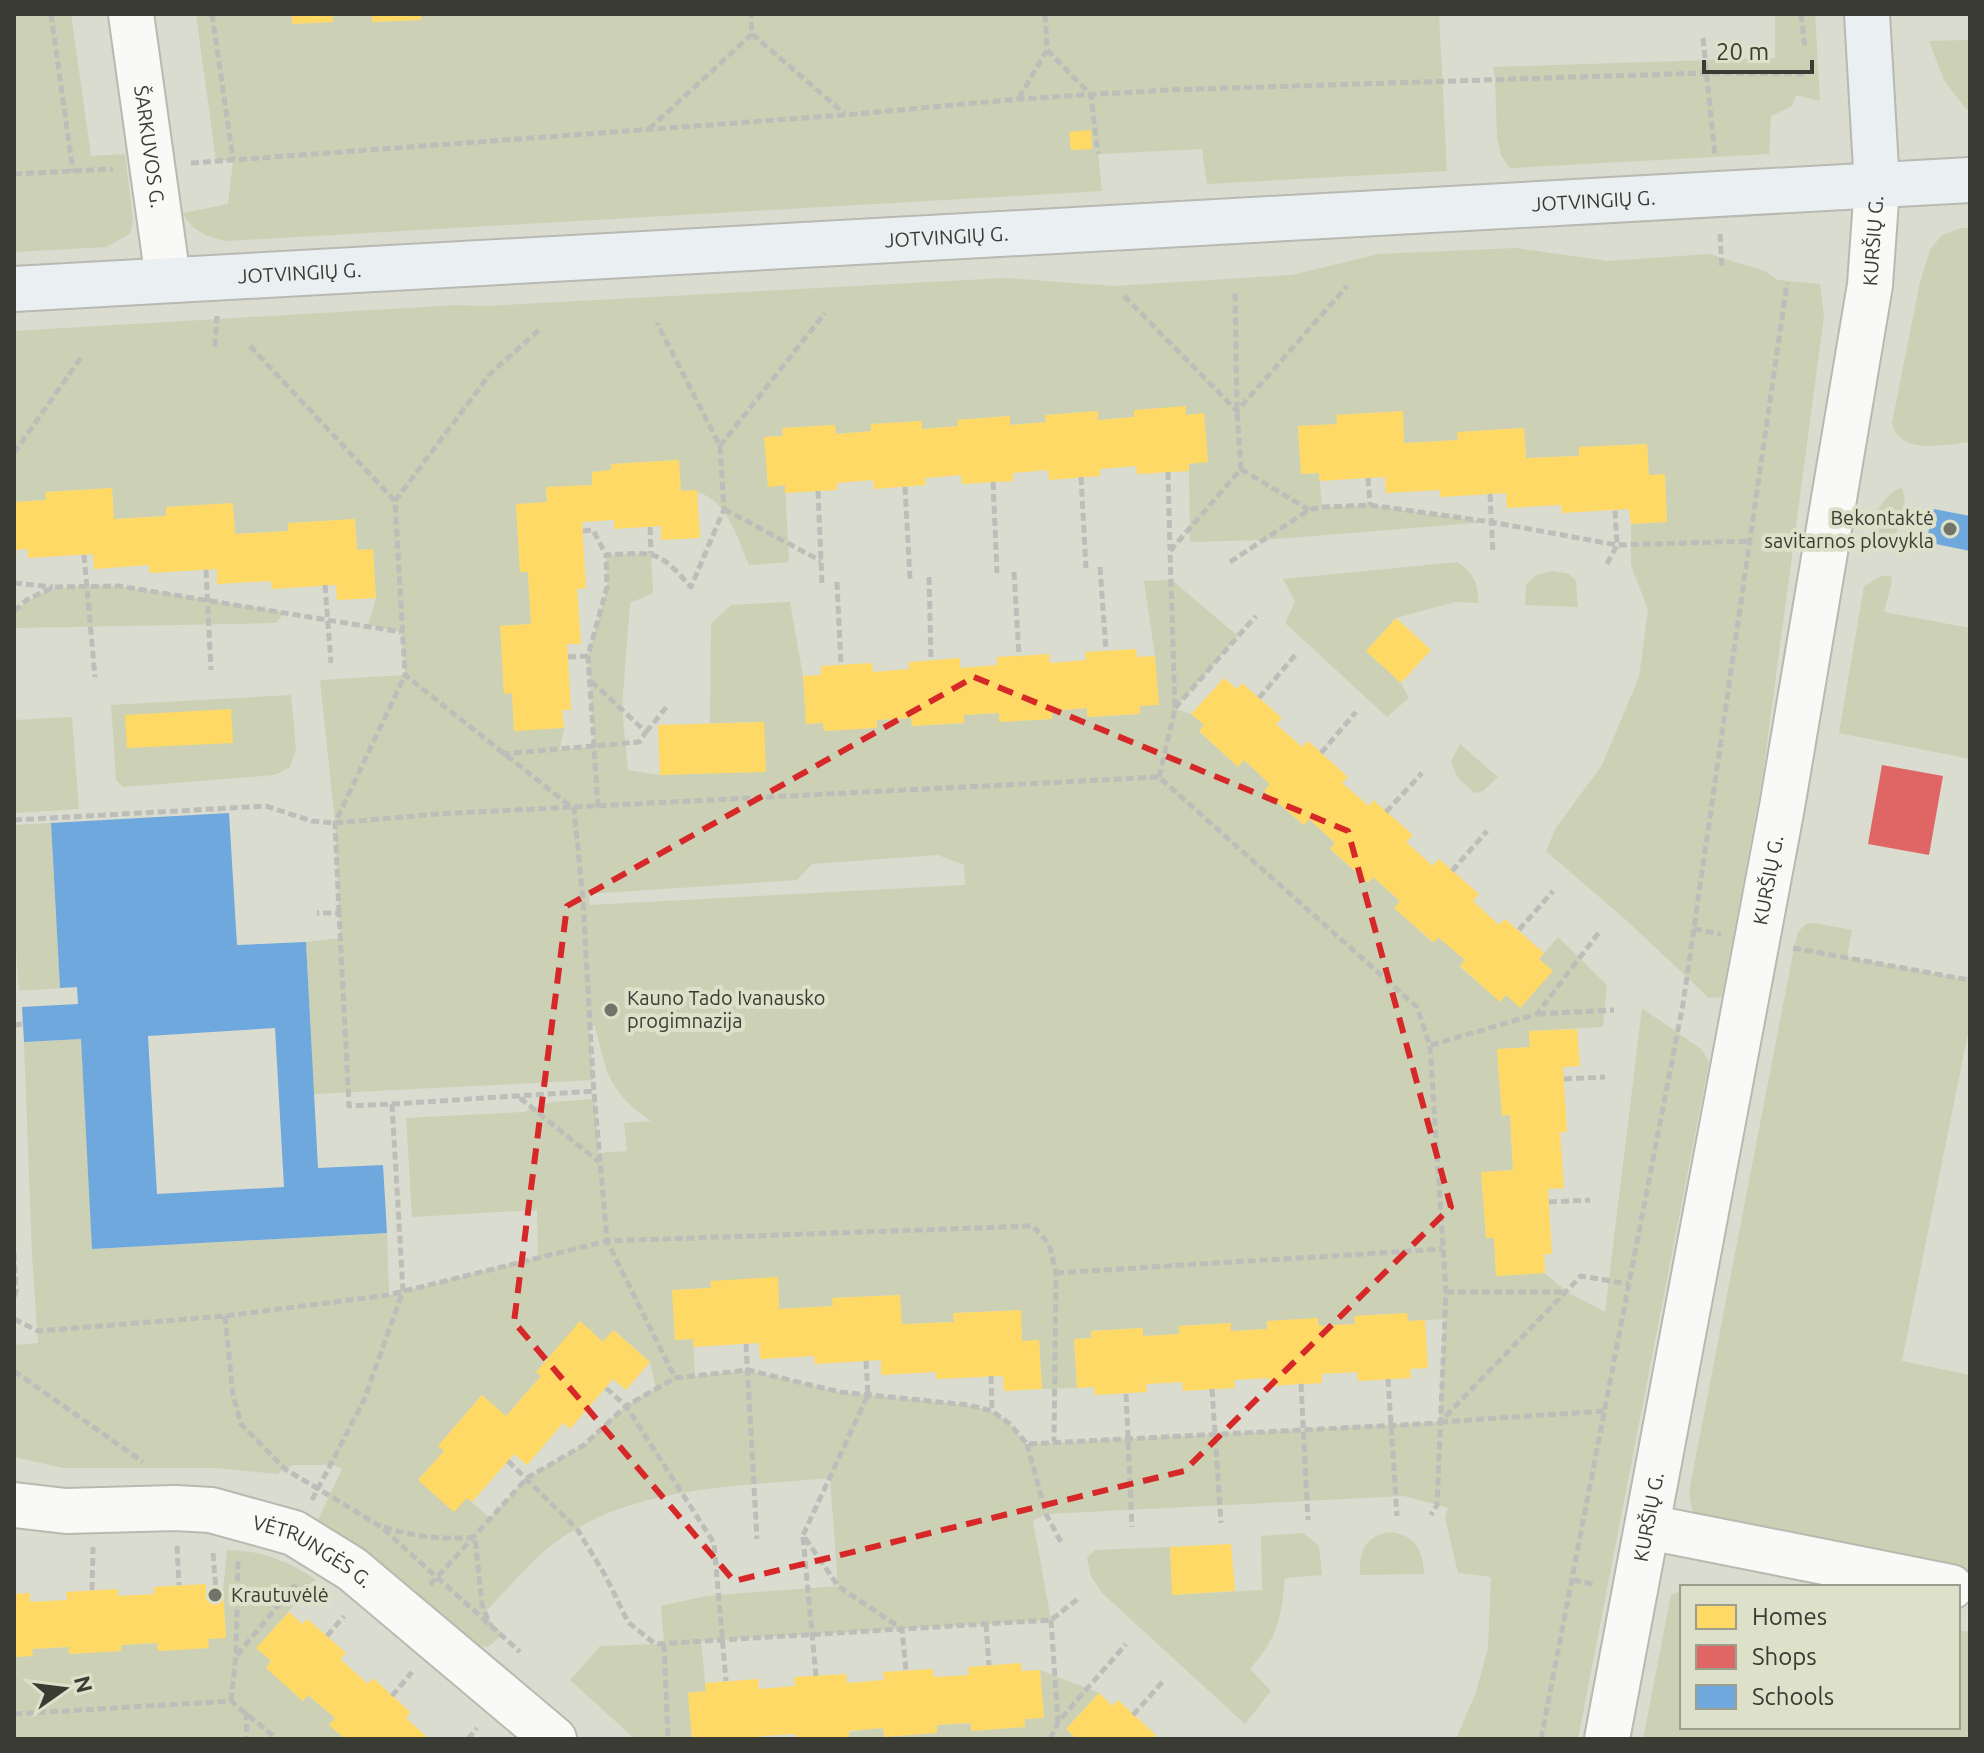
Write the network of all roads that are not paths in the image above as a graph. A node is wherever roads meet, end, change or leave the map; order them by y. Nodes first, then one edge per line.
1 (131, 14) edge
2 (1867, 14) edge
3 (1970, 180) edge
4 (1877, 186) junction
5 (168, 279) junction
6 (14, 289) edge
7 (14, 1505) edge
8 (1648, 1527) junction
9 (1941, 1585) edge
10 (554, 1739) edge
11 (1607, 1739) edge

1 - 5 street, ŠARKUVOS G.
2 - 4 main road, KURŠIŲ G.
3 - 4 main road, JOTVINGIŲ G.
4 - 5 main road, JOTVINGIŲ G.
4 - 8 street, KURŠIŲ G.
5 - 6 main road, JOTVINGIŲ G.
7 - 10 street, VĖTRUNGĖS G.
8 - 9 street
8 - 11 street, KURŠIŲ G.

